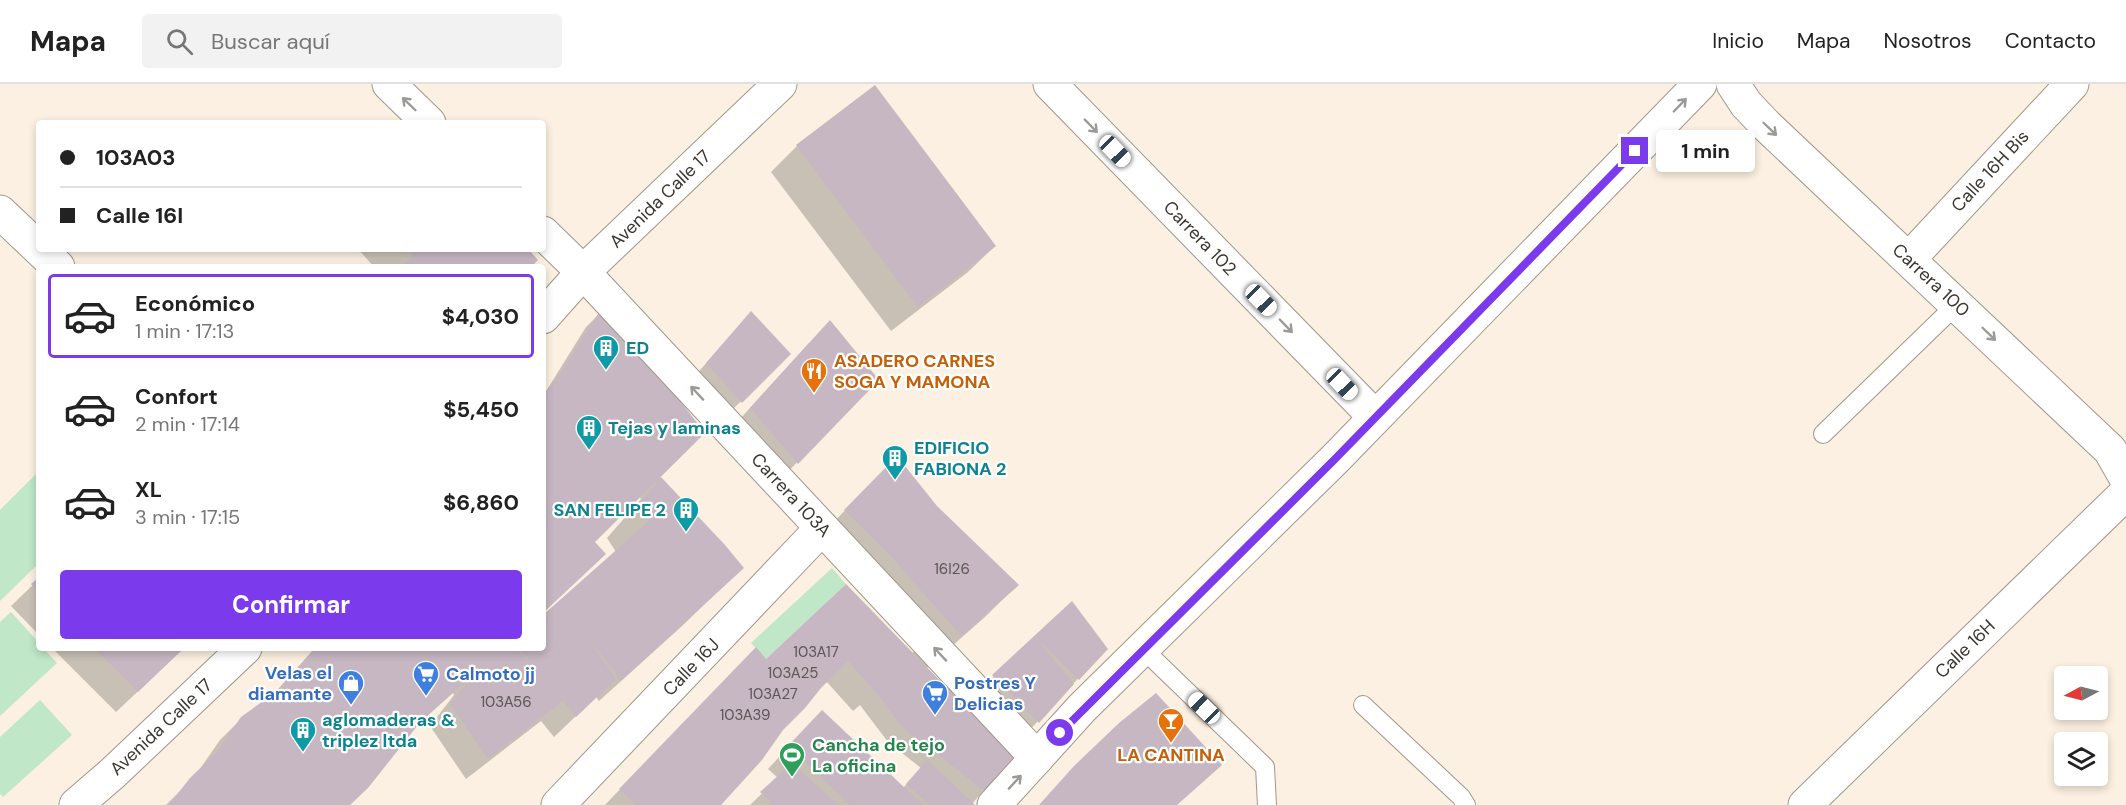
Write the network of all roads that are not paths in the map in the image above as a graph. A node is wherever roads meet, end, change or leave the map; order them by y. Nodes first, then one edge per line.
1 (389, 84) edge
2 (780, 84) edge
3 (1050, 84) edge
4 (1700, 84) edge
5 (1733, 84) edge
6 (2072, 84) edge
7 (426, 120) edge
8 (0, 212) edge
9 (546, 236) edge
10 (36, 246) edge
11 (42, 252) edge
12 (1909, 259) junction
13 (55, 264) edge
14 (583, 272) junction
15 (1957, 304) junction
16 (546, 313) edge
17 (1375, 417) junction
18 (1823, 434) dead end
19 (2126, 478) edge
20 (2126, 494) edge
21 (822, 528) junction
22 (1142, 648) junction
23 (242, 651) edge
24 (1363, 705) dead end
25 (1037, 758) junction
26 (76, 805) edge
27 (558, 805) edge
28 (994, 805) edge
29 (1267, 805) edge
30 (1466, 805) edge
31 (1805, 805) edge

7 -> 1 street
2 - 14 street, Avenida Calle 17
3 -> 17 street, Carrera 102
17 -> 4 street
5 -> 12 street, Carrera 100
6 - 12 street, Calle 16H Bis
8 - 10 street
9 - 14 street, Carrera 103A
11 - 13 street
12 - 15 street, Carrera 100
14 - 16 street, Avenida Calle 17
21 -> 14 street, Carrera 103A
15 - 18 lane
15 -> 19 street, Carrera 100
17 - 22 street
20 - 31 street, Calle 16H
25 -> 21 street, Carrera 103A
21 - 27 street, Calle 16J
22 - 25 street
22 - 29 lane
23 - 26 street, Avenida Calle 17
24 - 30 lane
28 -> 25 street

